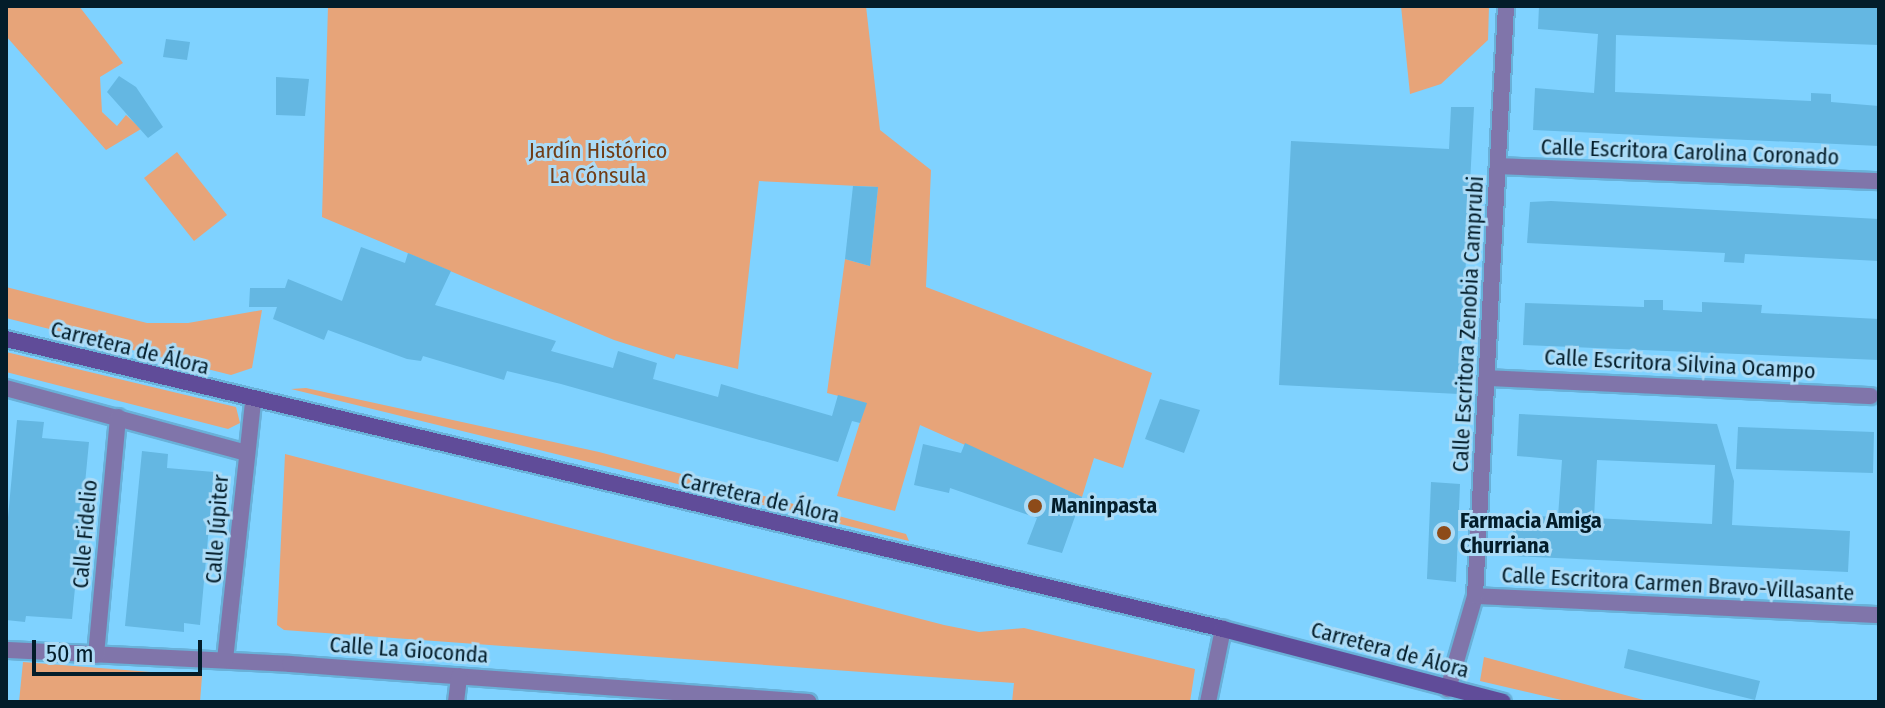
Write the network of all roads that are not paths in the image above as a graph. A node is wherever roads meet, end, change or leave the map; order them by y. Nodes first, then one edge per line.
1 (1506, 6) edge
2 (1498, 166) junction
3 (1879, 181) edge
4 (6, 339) edge
5 (1487, 378) junction
6 (6, 388) edge
7 (1871, 396) dead end
8 (253, 402) junction
9 (118, 417) junction
10 (244, 452) junction
11 (1475, 596) junction
12 (1879, 615) edge
13 (1223, 629) junction
14 (6, 650) edge
15 (96, 655) junction
16 (225, 660) junction
17 (459, 676) junction
18 (1448, 689) junction
19 (700, 698) edge
20 (456, 702) edge
21 (809, 702) edge
22 (1208, 702) edge
23 (1503, 702) edge

1 - 2 street, Calle Escritora Zenobia Camprubi
2 - 3 street, Calle Escritora Carolina Coronado
2 - 5 street, Calle Escritora Zenobia Camprubi
4 - 8 main road, Carretera de Álora
5 - 7 street, Calle Escritora Silvina Ocampo
5 - 11 street, Calle Escritora Zenobia Camprubi
6 - 9 street
8 - 10 street, Calle Júpiter
8 - 13 main road, Carretera de Álora
9 - 10 street
9 - 15 street, Calle Fidelio
10 - 16 street, Calle Júpiter
11 - 12 street, Calle Escritora Carmen Bravo-Villasante
11 - 18 street, Calle Escritora Zenobia Camprubi
13 - 18 main road, Carretera de Álora
13 - 22 street
14 - 15 street, Calle La Gioconda
15 - 16 street, Calle La Gioconda
16 - 17 street, Calle La Gioconda
17 - 19 street, Calle La Gioconda
17 - 20 street
18 - 23 main road, Carretera de Álora
19 - 21 street, Calle La Gioconda

